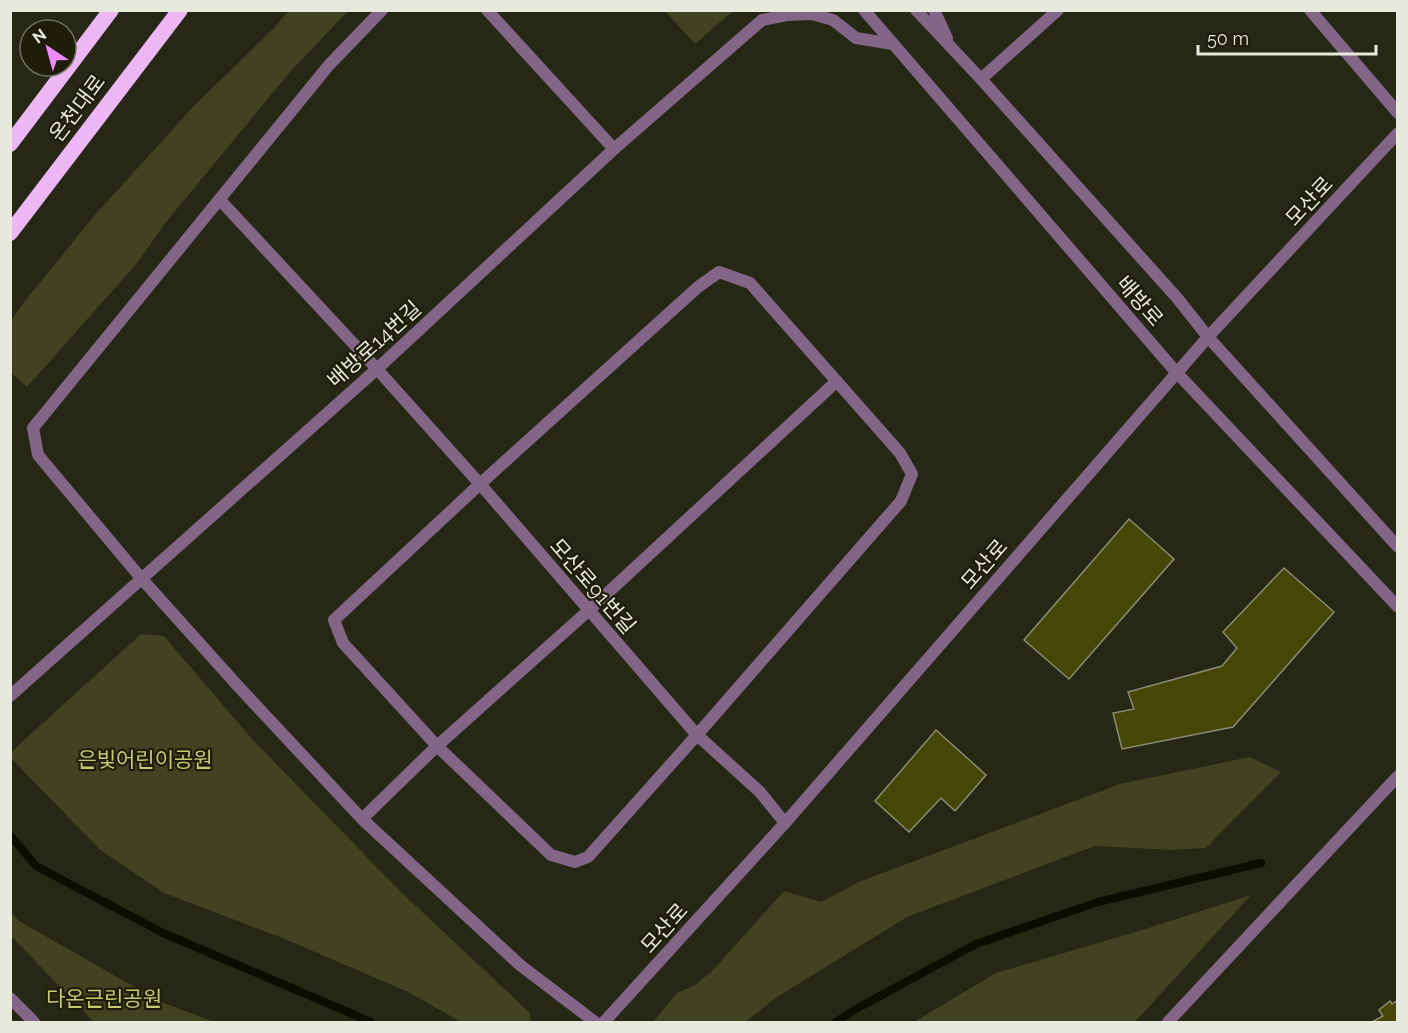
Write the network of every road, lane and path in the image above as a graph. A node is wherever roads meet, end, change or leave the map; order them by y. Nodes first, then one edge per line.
1 (111, 10) edge
2 (180, 10) edge
3 (382, 10) edge
4 (487, 10) edge
5 (864, 10) edge
6 (916, 10) edge
7 (933, 10) edge
8 (1058, 10) edge
9 (1310, 10) edge
10 (763, 15) edge
11 (893, 44) junction
12 (953, 50) junction
13 (981, 79) junction
14 (1398, 113) edge
15 (1398, 133) edge
16 (10, 144) edge
17 (614, 149) junction
18 (220, 200) junction
19 (10, 233) edge
20 (1208, 337) junction
21 (377, 369) junction
22 (1176, 372) junction
23 (837, 381) junction
24 (480, 484) junction
25 (1398, 546) edge
26 (141, 578) junction
27 (1398, 608) edge
28 (588, 610) junction
29 (10, 696) edge
30 (697, 735) junction
31 (437, 746) junction
32 (1398, 776) edge
33 (362, 819) junction
34 (785, 823) junction
35 (10, 998) edge
36 (34, 1023) edge
37 (595, 1023) edge
38 (604, 1023) edge
39 (1168, 1023) edge

1 - 16 highway, 온천대로
2 - 19 highway, 온천대로
3 - 18 street
4 - 17 street
5 - 11 street, 배방로
6 - 12 street, 배방로
7 - 12 street
8 - 13 street
9 - 14 street
10 - 11 street
10 - 17 street, 배방로14번길
11 - 22 street, 배방로
12 - 13 street, 배방로
13 - 20 street, 배방로
15 - 20 street, 모산로
17 - 21 street, 배방로14번길
18 - 21 street, 모산로91번길
18 - 26 street
20 - 22 street, 모산로
20 - 25 street, 배방로
21 - 24 street, 모산로91번길
21 - 26 street, 배방로14번길
22 - 27 street, 배방로
22 - 34 street, 모산로
23 - 24 street
23 - 28 street
23 - 30 street
24 - 28 street, 모산로91번길
24 - 31 street
26 - 29 street, 배방로14번길
26 - 33 street
28 - 30 street, 모산로91번길
28 - 31 street
30 - 31 street
30 - 34 street, 모산로91번길
31 - 33 street
32 - 39 street
33 - 37 street
34 - 38 street, 모산로
35 - 36 street

